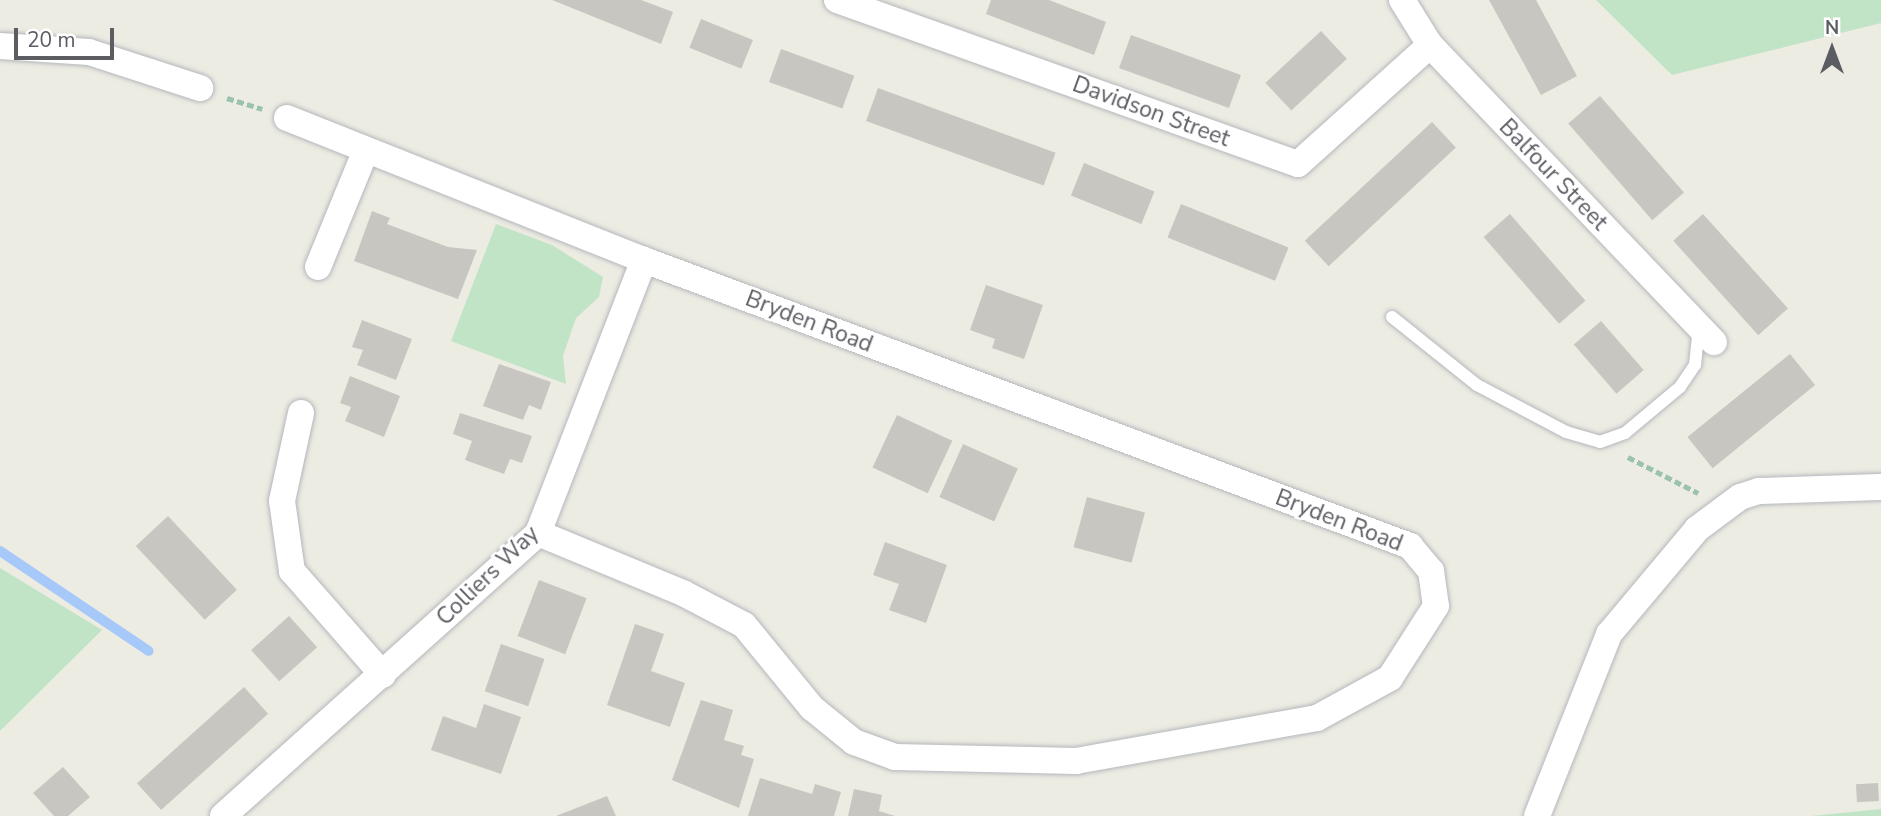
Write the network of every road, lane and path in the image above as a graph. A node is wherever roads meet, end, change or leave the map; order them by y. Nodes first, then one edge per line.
1 (837, 0) edge
2 (1402, 0) edge
3 (1430, 45) junction
4 (0, 46) edge
5 (200, 88) joint
6 (287, 118) joint
7 (366, 150) junction
8 (644, 260) junction
9 (318, 267) dead end
10 (1392, 317) dead end
11 (1706, 334) joint
12 (302, 413) dead end
13 (1600, 442) junction
14 (1881, 487) edge
15 (1726, 508) junction
16 (538, 533) junction
17 (383, 675) junction
18 (224, 816) edge
19 (1536, 816) edge

1 - 3 street, Davidson Street
2 - 3 street, Balfour Street
3 - 11 street, Balfour Street
4 - 5 street
5 - 6 path
6 - 7 street, Bryden Road
7 - 8 street, Bryden Road
7 - 9 street
8 - 16 street, Colliers Way
8 - 16 street, Bryden Road
10 - 13 lane
11 - 13 lane
12 - 17 street
13 - 15 path
14 - 15 street
15 - 19 street
16 - 17 street, Colliers Way
17 - 18 street, Colliers Way

